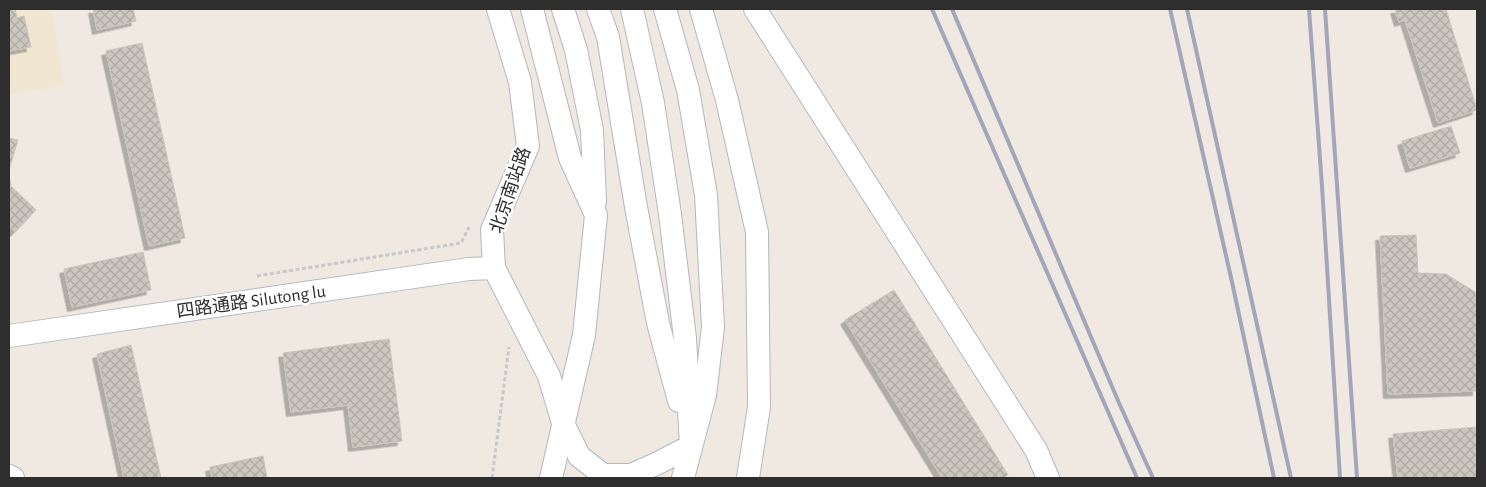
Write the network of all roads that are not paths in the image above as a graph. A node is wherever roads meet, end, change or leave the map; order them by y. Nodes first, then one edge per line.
1 (498, 9) edge
2 (532, 9) edge
3 (563, 9) edge
4 (598, 9) edge
5 (632, 9) edge
6 (665, 9) edge
7 (701, 9) edge
8 (755, 9) edge
9 (596, 215) junction
10 (494, 268) junction
11 (9, 336) edge
12 (563, 423) junction
13 (691, 446) junction
14 (9, 476) edge
15 (13, 478) edge
16 (551, 478) edge
17 (683, 478) edge
18 (748, 478) edge
19 (1048, 478) edge

1 - 10 street, 北京南站路
2 - 9 street
3 - 9 street
4 - 13 street
5 - 13 street
6 - 13 street
7 - 18 street
8 - 19 street
9 - 12 street
10 - 11 street, 四路通路 Silutong lu
10 - 12 street, 北京南站路
12 - 13 street
12 - 16 street, 北京南站路
13 - 17 street
14 - 15 street

